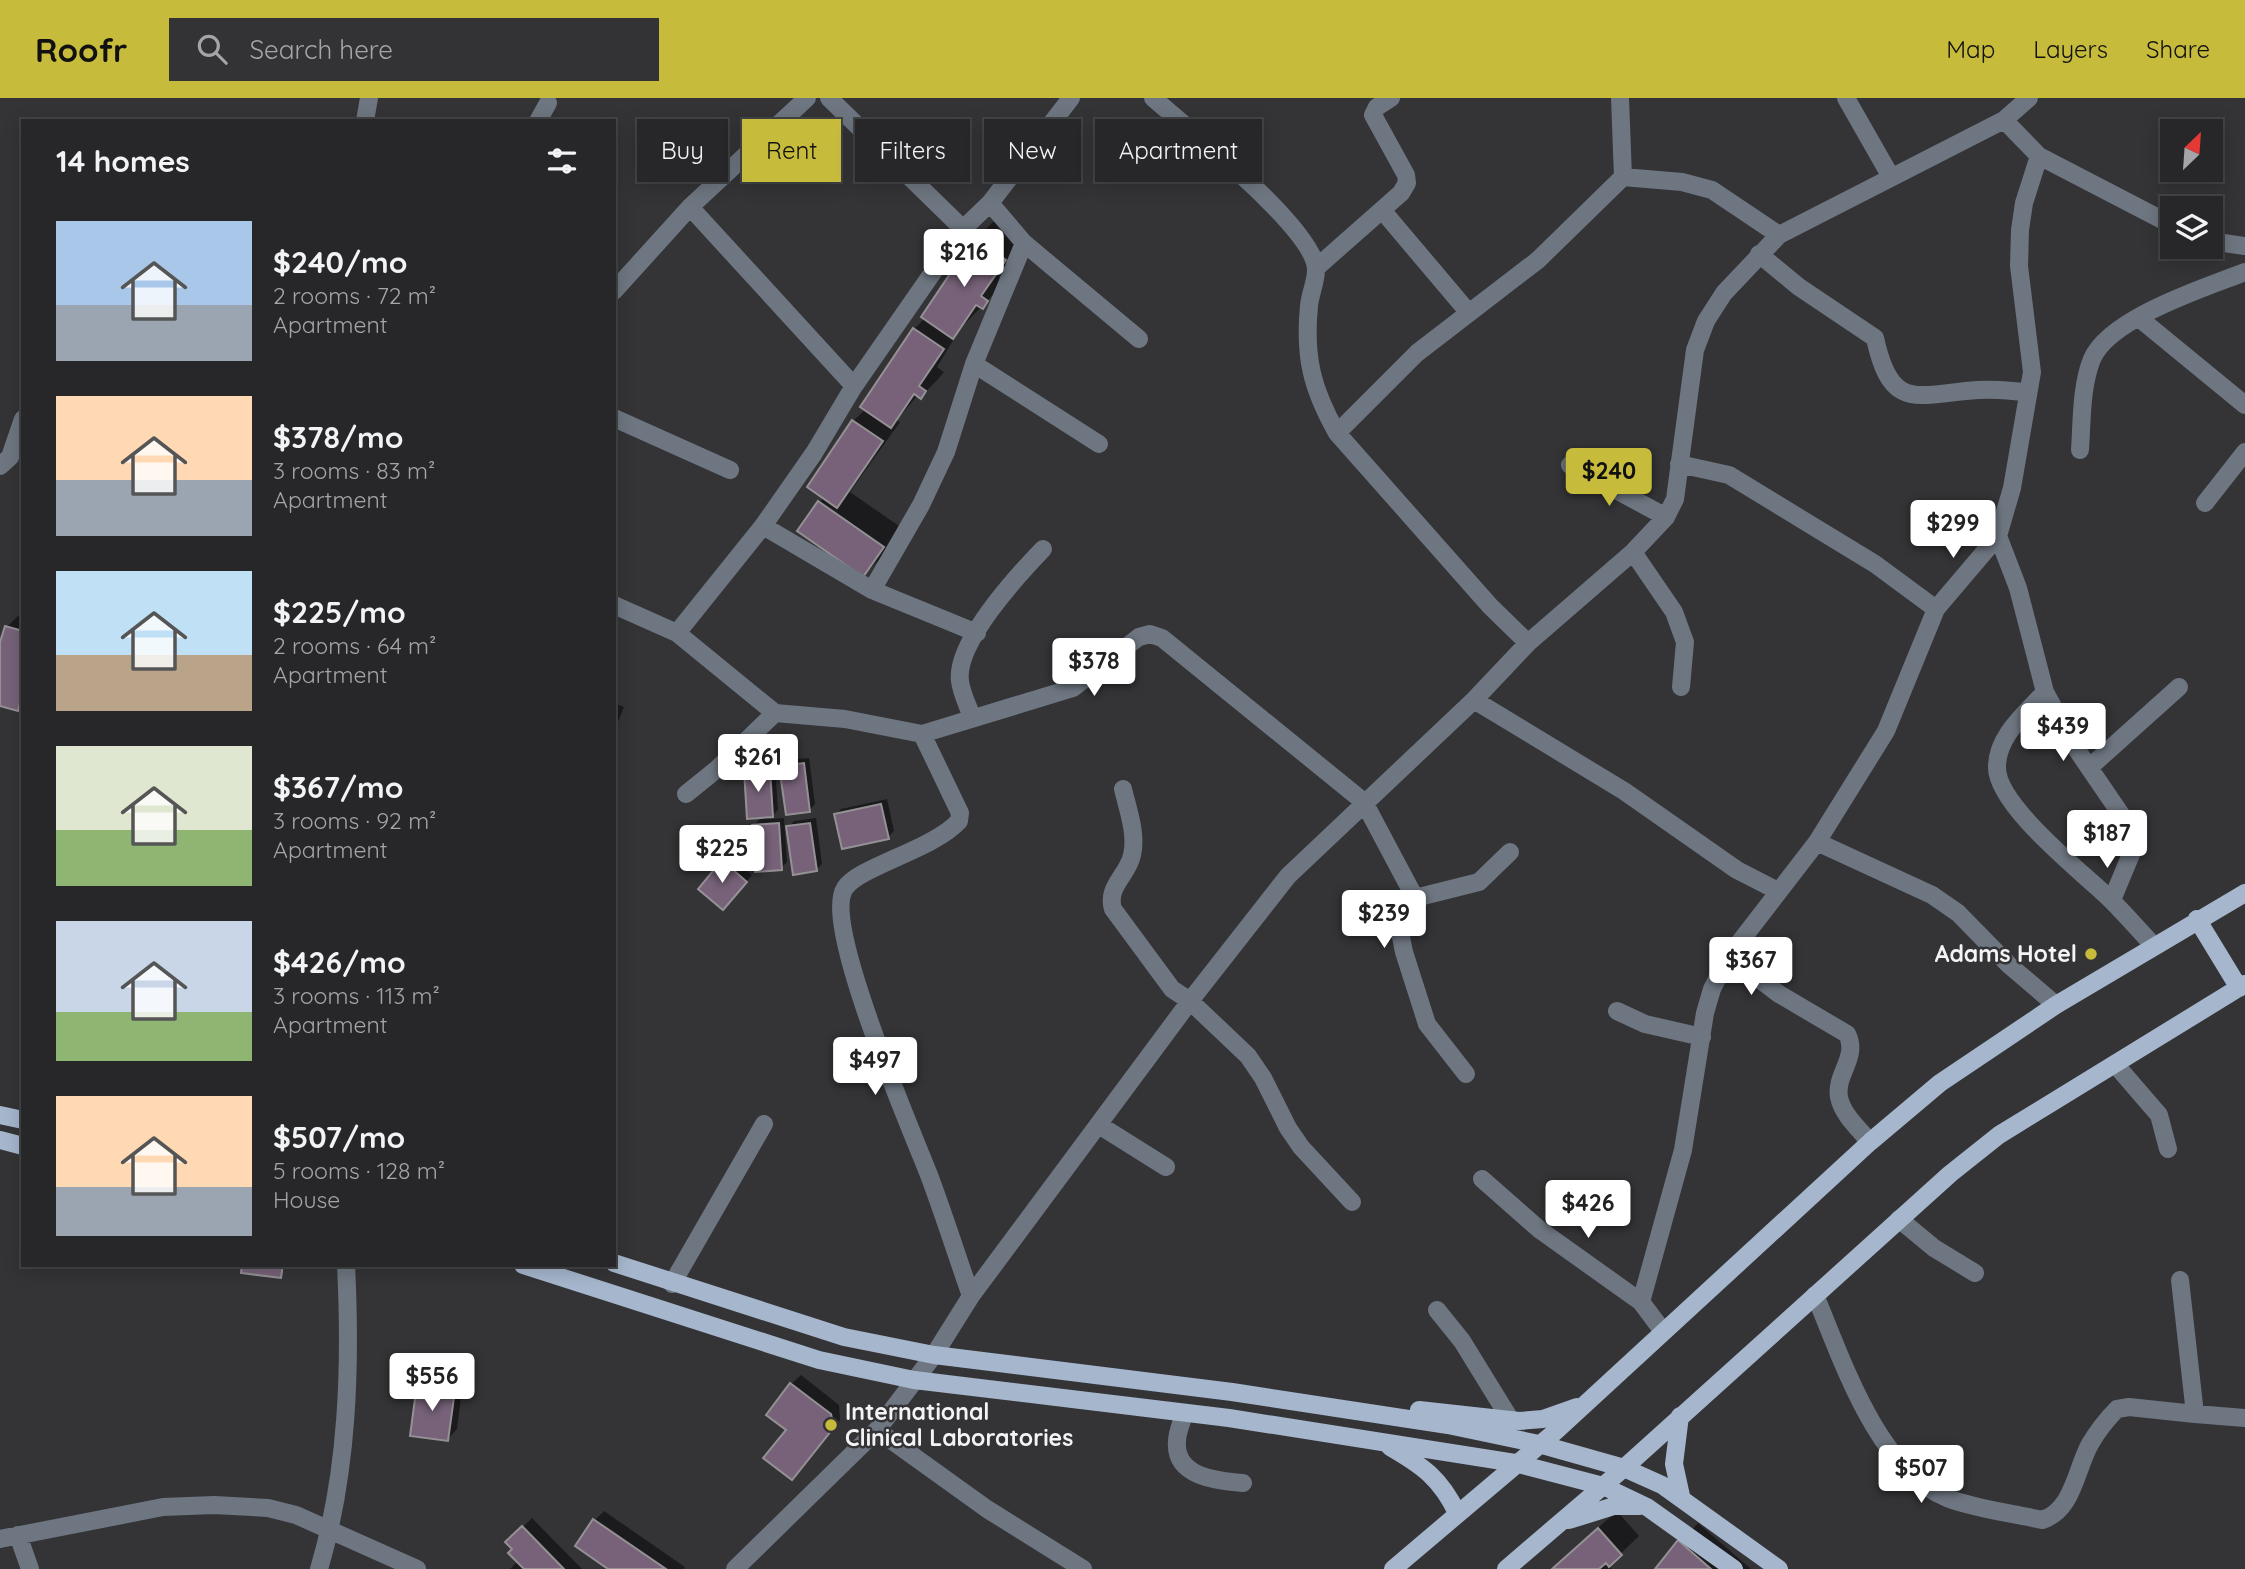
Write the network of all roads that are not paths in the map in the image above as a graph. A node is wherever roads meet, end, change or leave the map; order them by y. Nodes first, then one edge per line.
1 (369, 98) edge
2 (807, 98) edge
3 (828, 98) edge
4 (1071, 98) edge
5 (1153, 98) edge
6 (1391, 98) edge
7 (1620, 98) edge
8 (1846, 98) edge
9 (2020, 101) edge
10 (548, 103) dead end
11 (365, 119) edge
12 (539, 119) edge
13 (2004, 120) junction
14 (2039, 156) junction
15 (1623, 177) junction
16 (1891, 177) junction
17 (990, 203) junction
18 (690, 207) junction
19 (1382, 210) junction
20 (2160, 219) edge
21 (963, 229) junction
22 (1779, 235) junction
23 (1024, 243) junction
24 (2223, 243) edge
25 (2245, 246) edge
26 (1759, 254) junction
27 (1316, 268) junction
28 (2245, 272) edge
29 (616, 289) edge
30 (1469, 313) junction
31 (2139, 318) junction
32 (1139, 339) dead end
33 (974, 363) junction
34 (854, 386) junction
35 (2027, 392) junction
36 (2245, 405) edge
37 (616, 419) edge
38 (21, 426) edge
39 (1337, 433) junction
40 (1099, 443) dead end
41 (2080, 450) dead end
42 (2245, 452) edge
43 (11, 464) edge
44 (1679, 464) junction
45 (1570, 465) dead end
46 (730, 470) dead end
47 (2205, 503) dead end
48 (1666, 517) junction
49 (763, 526) junction
50 (1998, 536) junction
51 (1043, 549) dead end
52 (1633, 552) junction
53 (872, 590) junction
54 (616, 606) edge
55 (1936, 608) junction
56 (677, 633) junction
57 (977, 634) junction
58 (1528, 643) junction
59 (1681, 687) dead end
60 (2179, 687) dead end
61 (2045, 692) junction
62 (1474, 700) junction
63 (775, 713) junction
64 (972, 717) junction
65 (922, 734) junction
66 (2091, 766) junction
67 (1123, 789) dead end
68 (686, 794) dead end
69 (1364, 802) junction
70 (1817, 842) junction
71 (1510, 852) dead end
72 (1778, 891) junction
73 (2245, 893) edge
74 (1415, 898) junction
75 (2112, 900) junction
76 (2197, 919) junction
77 (2154, 946) junction
78 (1729, 956) junction
79 (2242, 986) edge
80 (1190, 1001) junction
81 (2056, 1005) junction
82 (1617, 1011) dead end
83 (1702, 1037) junction
84 (2115, 1064) junction
85 (1466, 1074) dead end
86 (0, 1115) edge
87 (21, 1120) edge
88 (764, 1124) dead end
89 (1099, 1125) junction
90 (0, 1140) edge
91 (1870, 1142) junction
92 (21, 1145) edge
93 (2168, 1149) dead end
94 (1166, 1167) dead end
95 (1482, 1179) dead end
96 (1352, 1202) dead end
97 (1899, 1219) junction
98 (616, 1265) edge
99 (346, 1267) edge
100 (529, 1267) edge
101 (1975, 1273) dead end
102 (2180, 1280) dead end
103 (672, 1284) junction
104 (1815, 1294) junction
105 (971, 1296) junction
106 (1642, 1302) junction
107 (1437, 1310) dead end
108 (1662, 1330) junction
109 (934, 1354) junction
110 (914, 1380) junction
111 (1584, 1404) junction
112 (1184, 1414) junction
113 (2195, 1414) junction
114 (1388, 1416) junction
115 (1680, 1416) junction
116 (2245, 1418) edge
117 (1510, 1419) junction
118 (877, 1430) junction
119 (1384, 1444) junction
120 (1539, 1444) junction
121 (1515, 1463) junction
122 (1624, 1468) junction
123 (1243, 1483) dead end
124 (1604, 1486) junction
125 (1681, 1496) junction
126 (1647, 1507) junction
127 (1457, 1513) junction
128 (1560, 1523) junction
129 (330, 1531) junction
130 (18, 1535) junction
131 (0, 1539) edge
132 (30, 1569) edge
133 (319, 1569) edge
134 (417, 1569) edge
135 (735, 1569) edge
136 (1083, 1569) edge
137 (1394, 1569) edge
138 (1506, 1569) edge
139 (1734, 1569) edge
140 (1779, 1569) edge

1 - 11 street
2 - 18 street
3 - 21 street
4 - 17 street
5 - 27 street
6 - 19 street
7 - 15 street
8 - 16 street
9 - 13 street
10 - 12 street
13 - 14 street
13 - 16 street
14 - 20 street
14 - 35 street
15 - 22 street
15 - 30 street
16 - 22 street
17 - 21 street
17 - 23 street
18 - 29 street
18 - 34 street
19 - 27 street
19 - 30 street
21 - 34 street
22 - 26 street
23 - 32 street
23 - 33 street
24 - 25 street
26 - 35 street
26 - 44 street
27 - 39 street
28 - 31 street
30 - 39 street
31 - 36 street
31 - 41 street
33 - 40 street
33 - 53 street
34 - 49 street
35 - 50 street
37 - 46 street
38 - 43 street
39 - 58 street
42 - 47 street
44 - 48 street
44 - 55 street
45 - 48 street
48 - 52 street
49 - 53 street
49 - 56 street
50 - 55 street
50 - 61 street
51 - 57 street
52 - 58 street
52 - 59 street
53 - 57 street
54 - 56 street
55 - 70 street
56 - 63 street
57 - 64 street
58 - 62 street
60 - 66 street
61 - 66 street
61 - 75 street
62 - 69 street
62 - 72 street
63 - 65 street
63 - 68 street
64 - 65 street
64 - 69 street
65 - 105 street
66 - 75 street
67 - 80 street
69 - 74 street
69 - 80 street
70 - 72 street
70 - 81 street
71 - 74 street
72 - 78 street
73 - 76 main road
74 - 85 street
75 - 77 street
76 - 77 main road
76 - 79 main road
77 - 81 main road
78 - 83 street
78 - 91 street
79 - 84 main road
80 - 89 street
80 - 96 street
81 - 91 main road
82 - 83 street
83 - 106 street
84 - 93 street
84 - 97 main road
86 - 87 main road
88 - 103 street
89 - 94 street
89 - 105 street
90 - 92 main road
91 - 108 main road
95 - 106 street
97 - 101 street
97 - 104 main road
98 - 103 main road
99 - 129 street
100 - 110 main road
102 - 113 street
103 - 109 main road
104 - 113 street
104 - 115 main road
105 - 109 street
106 - 108 street
107 - 117 street
108 - 111 main road
109 - 110 street
109 - 114 main road
110 - 112 main road
110 - 118 street
111 - 117 main road
111 - 120 main road
112 - 119 main road
112 - 123 street
113 - 116 street
114 - 117 main road
114 - 120 main road
115 - 122 main road
115 - 125 main road
118 - 135 street
118 - 136 street
119 - 121 main road
119 - 127 main road
120 - 121 main road
120 - 122 main road
121 - 124 main road
121 - 127 main road
122 - 124 main road
122 - 125 main road
124 - 126 main road
124 - 128 main road
125 - 140 main road
126 - 128 main road
126 - 139 main road
127 - 137 main road
128 - 138 main road
129 - 130 street
129 - 133 street
129 - 134 street
130 - 131 street
130 - 132 street

